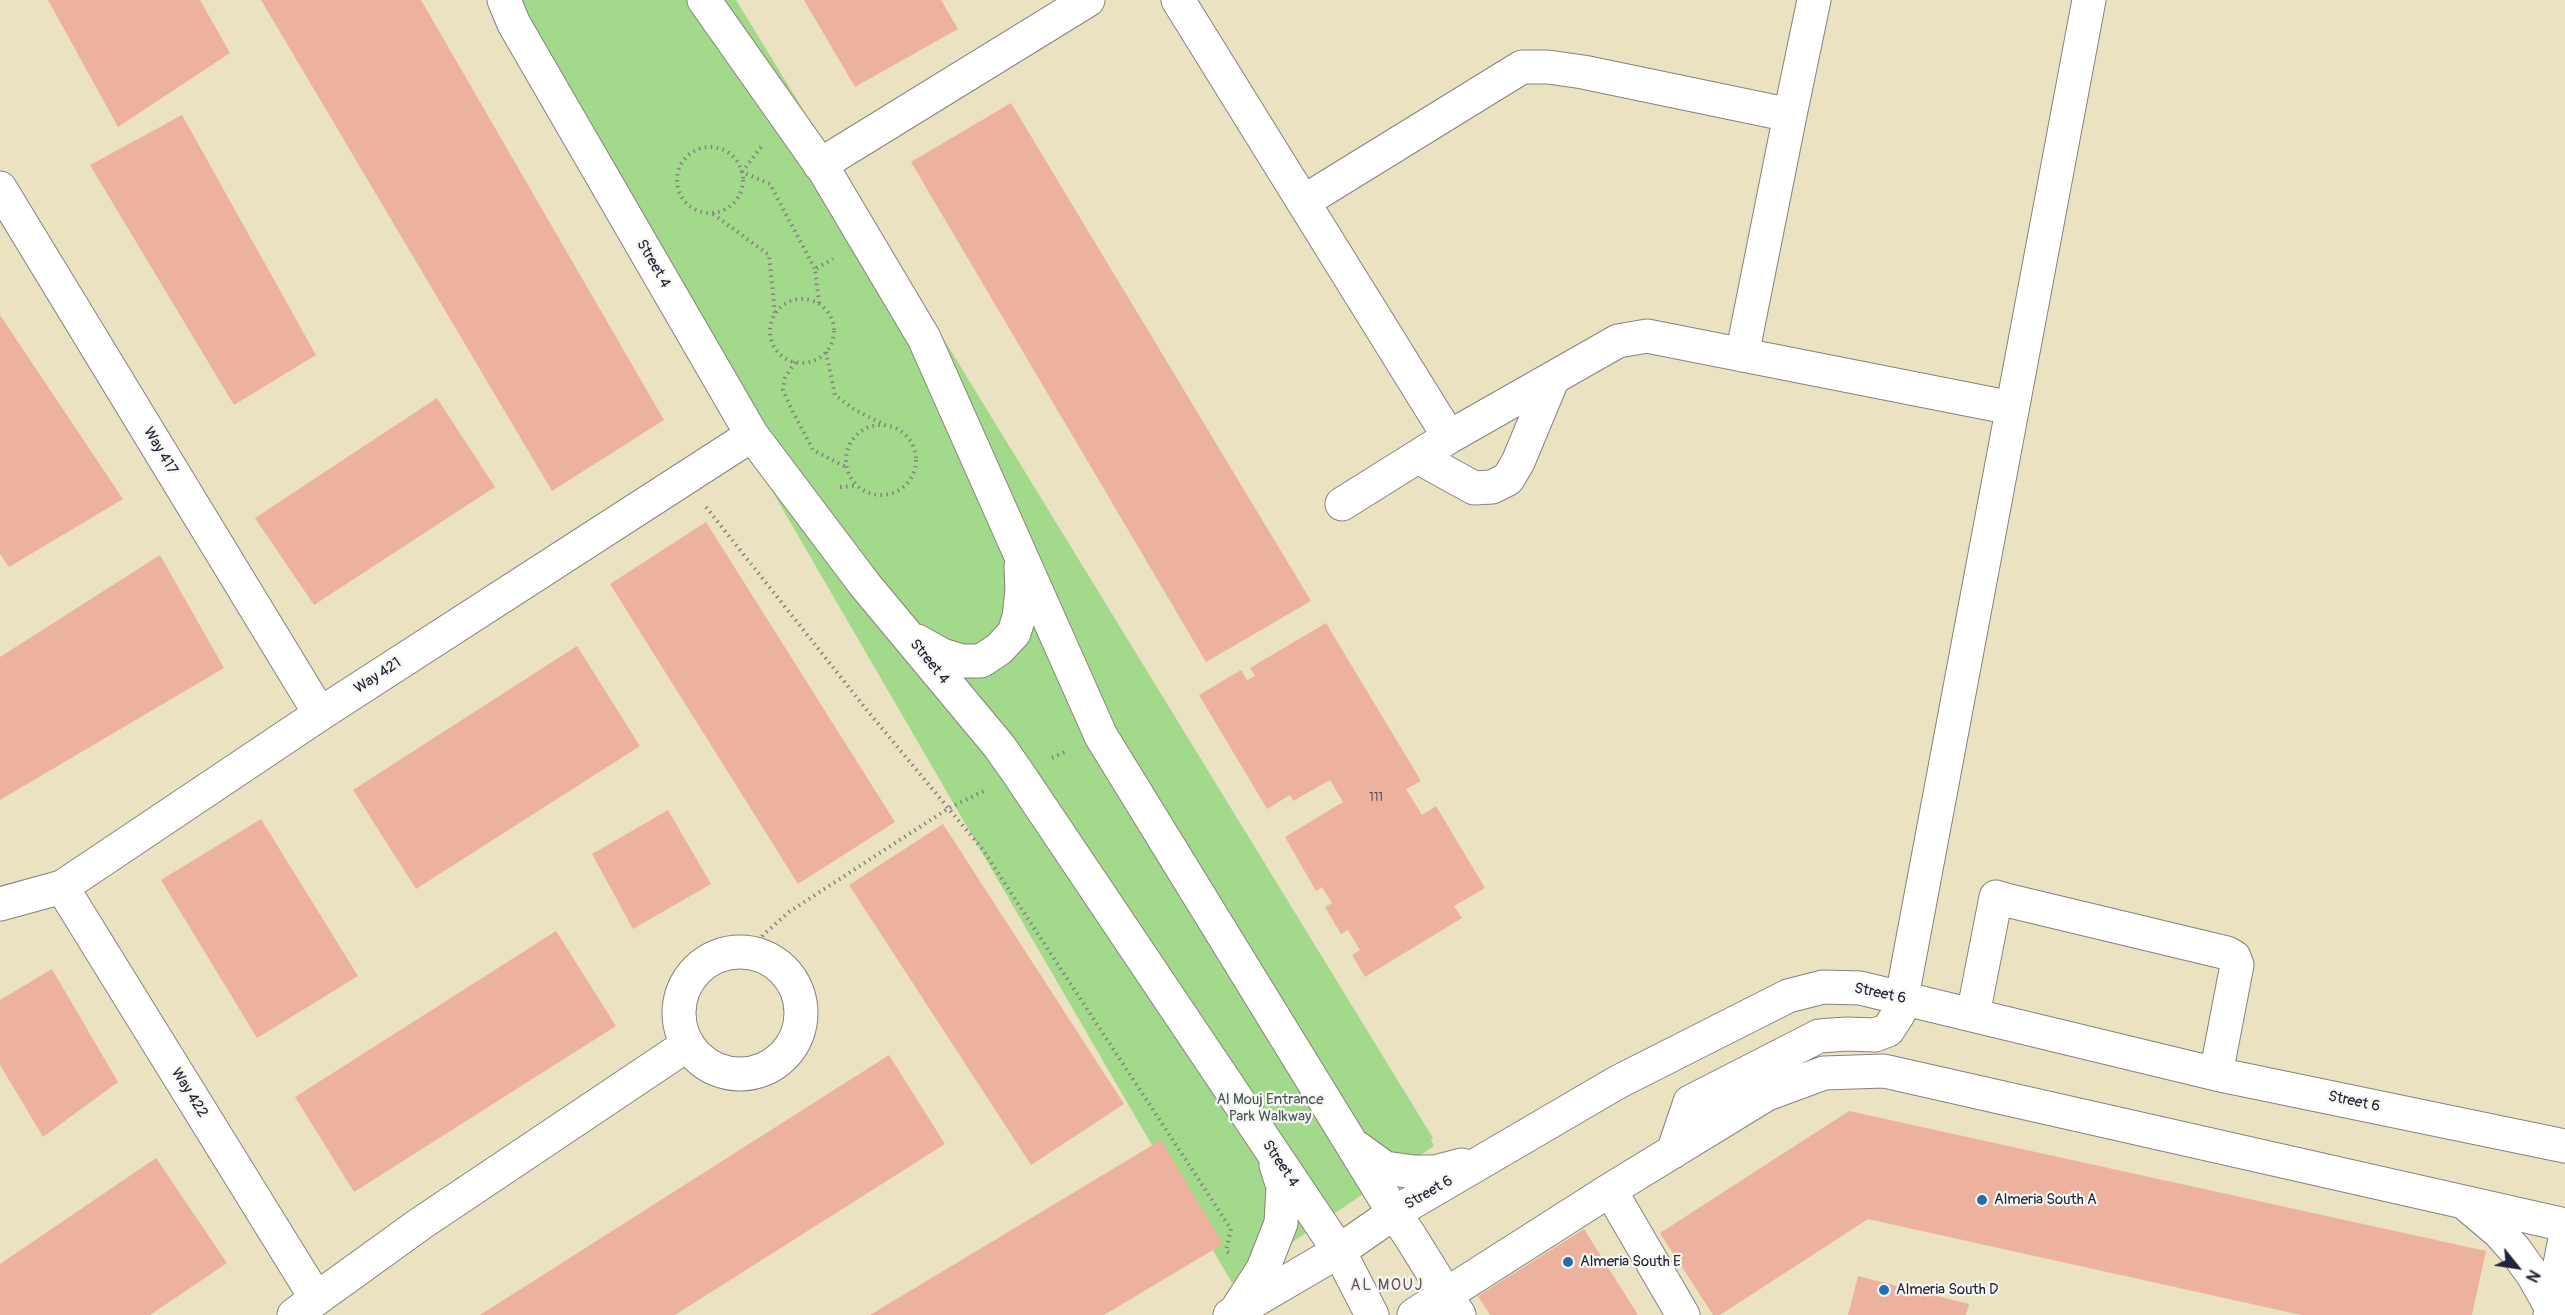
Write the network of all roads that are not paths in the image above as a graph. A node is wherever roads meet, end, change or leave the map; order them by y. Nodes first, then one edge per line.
1 (504, 0) edge
2 (704, 0) edge
3 (1088, 0) edge
4 (1178, 0) edge
5 (1814, 0) edge
6 (2089, 0) edge
7 (1790, 115) junction
8 (820, 165) junction
9 (0, 188) edge
10 (1303, 202) junction
11 (1742, 355) junction
12 (1553, 378) junction
13 (2012, 408) junction
14 (752, 435) junction
15 (1449, 438) junction
16 (1418, 457) junction
17 (1342, 504) dead end
18 (1020, 555) junction
19 (908, 636) junction
20 (320, 714) junction
21 (62, 887) junction
22 (0, 904) edge
23 (1900, 998) junction
24 (1973, 1015) junction
25 (687, 1045) junction
26 (2216, 1074) junction
27 (1353, 1144) junction
28 (2565, 1146) edge
29 (1673, 1152) junction
30 (1274, 1155) junction
31 (1487, 1159) junction
32 (1610, 1190) junction
33 (2463, 1202) junction
34 (1394, 1213) junction
35 (2565, 1225) edge
36 (2565, 1239) edge
37 (1339, 1251) junction
38 (1453, 1305) edge
39 (305, 1307) edge
40 (2551, 1311) edge
41 (1233, 1313) edge
42 (1372, 1315) edge
43 (1414, 1315) edge
44 (1683, 1315) edge

1 - 14 street, Street 4
2 - 8 street
3 - 8 street
4 - 10 street
5 - 7 street
6 - 13 street
7 - 10 street
7 - 11 street
8 - 18 street
9 - 20 street, Way 417
10 - 15 street
11 - 12 street
11 - 13 street
12 - 15 street
12 - 16 street
13 - 23 street
14 - 19 street, Street 4
14 - 20 street, Way 421
15 - 16 street
16 - 17 street
18 - 19 street
18 - 27 street
19 - 30 street, Street 4
20 - 21 street, Way 421
21 - 22 street, Way 421
21 - 39 street, Way 422
23 - 24 street, Street 6
23 - 29 street
23 - 31 street, Street 6
24 - 26 street, Street 6
24 - 26 street
25 - 25 street
25 - 39 street, Way 422
26 - 28 street, Street 6
27 - 31 street
27 - 34 street
29 - 32 street
29 - 33 street
30 - 37 street, Street 4
30 - 41 street
31 - 34 street, Street 6
32 - 38 street
32 - 44 street
33 - 35 street
33 - 40 street
34 - 37 street, Street 6
34 - 38 street
36 - 40 street
37 - 41 street, Street 6
37 - 42 street, Street 4
38 - 43 street

